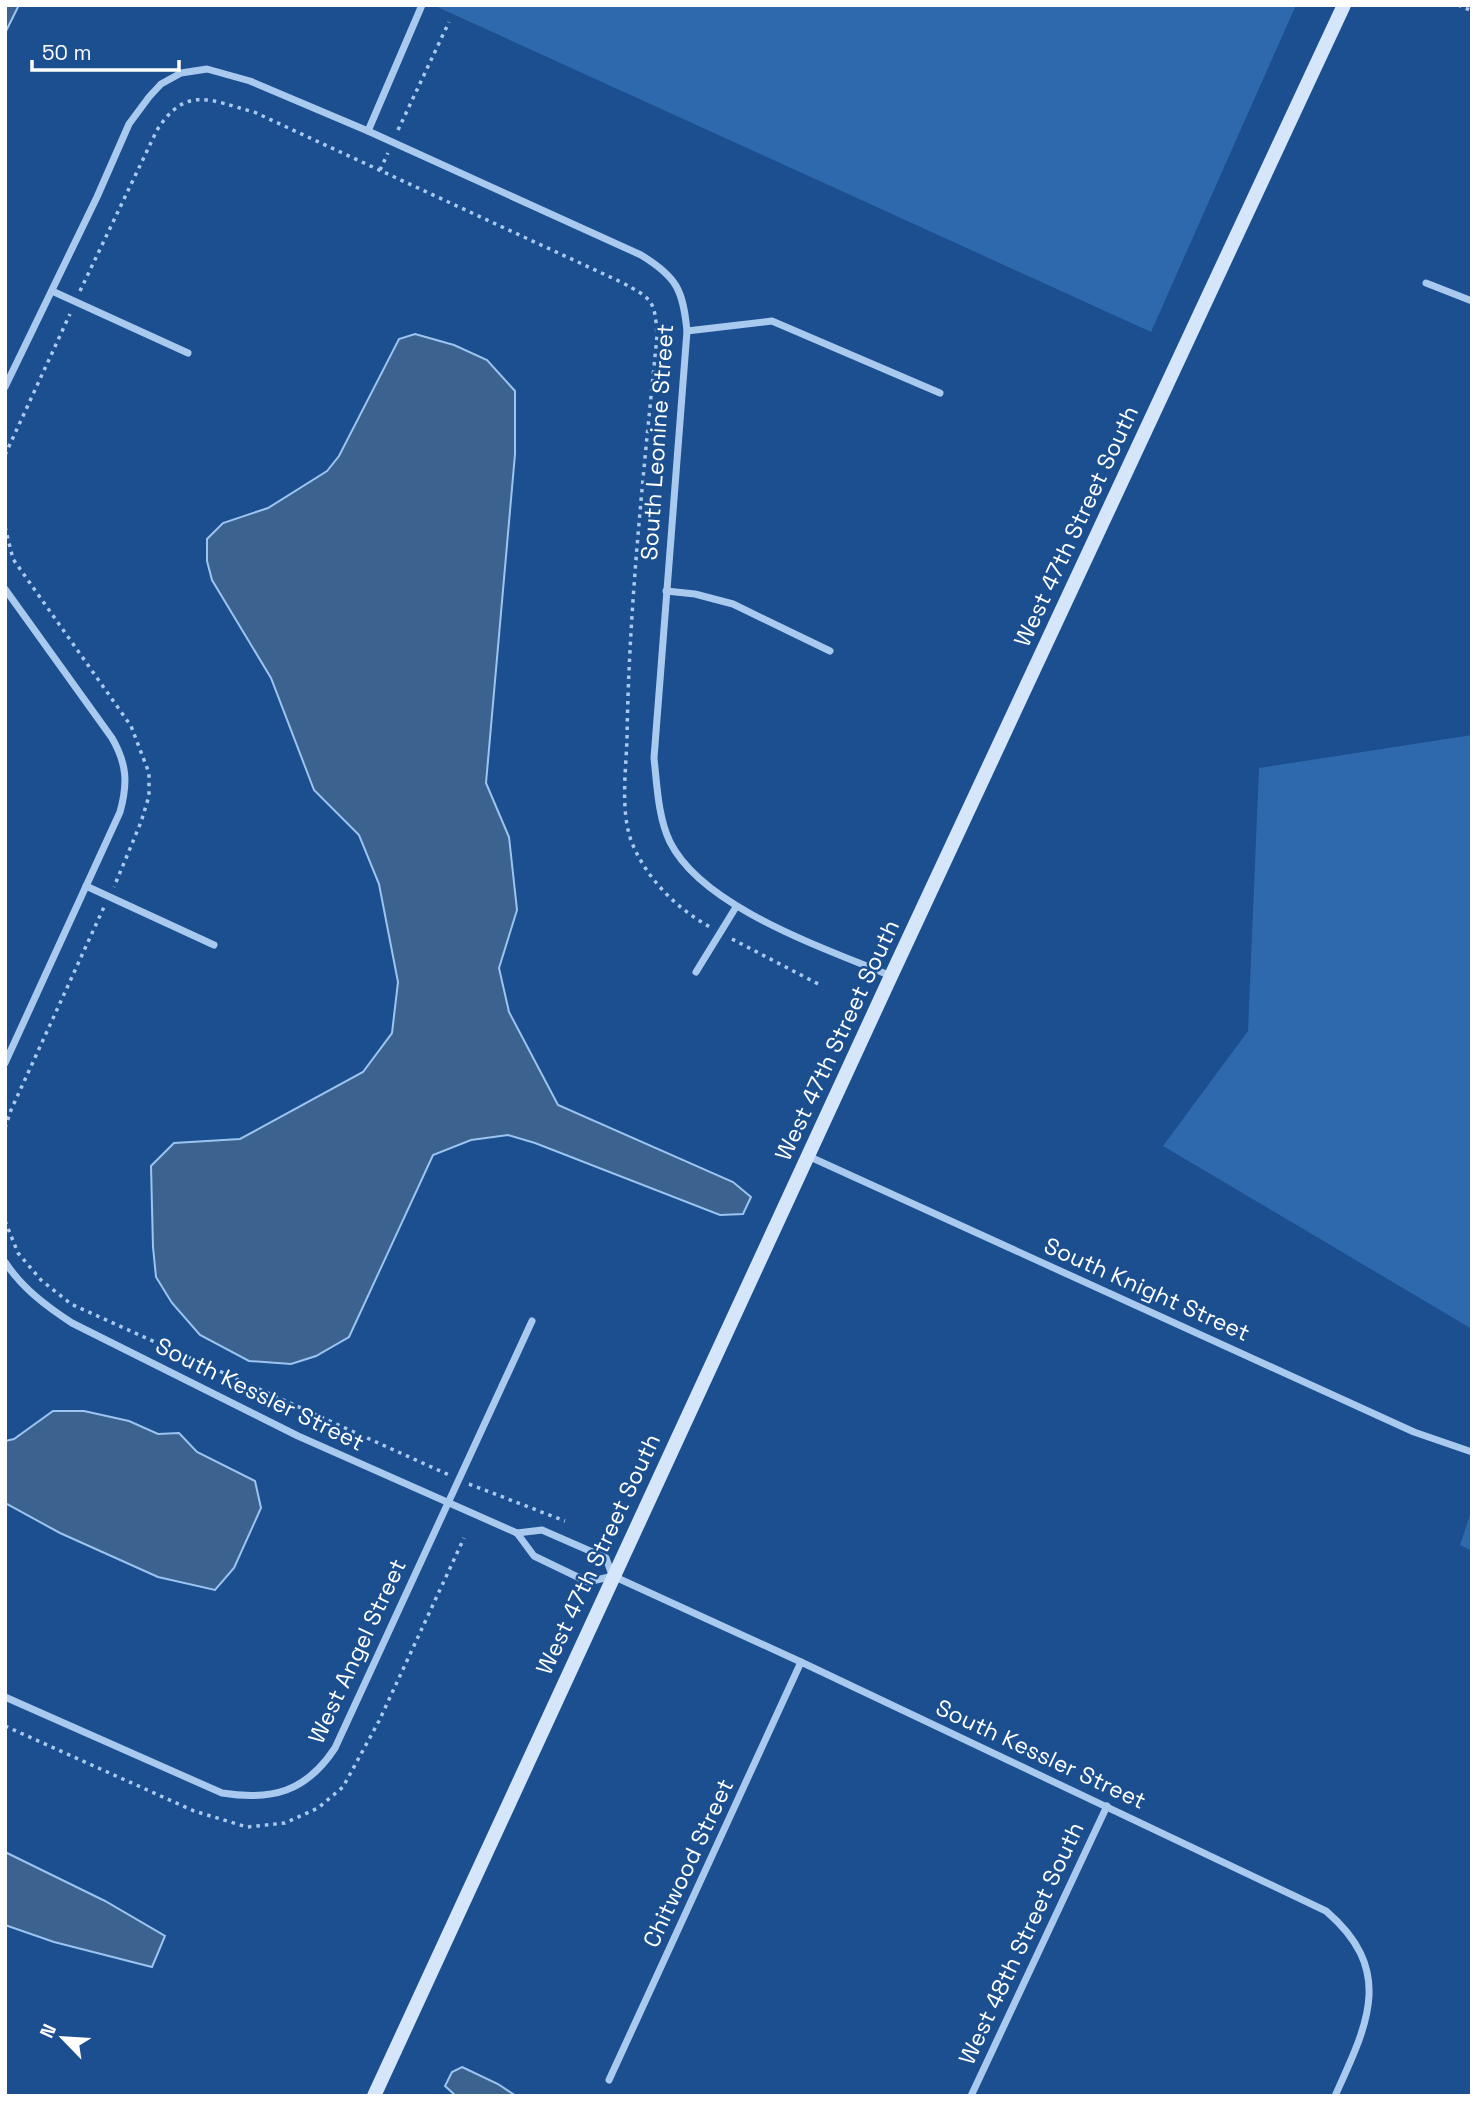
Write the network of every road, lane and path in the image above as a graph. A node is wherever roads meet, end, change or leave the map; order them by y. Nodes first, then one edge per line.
1 (422, 5) edge
2 (1344, 5) edge
3 (1458, 5) edge
4 (1472, 12) edge
5 (449, 22) dead end
6 (368, 131) junction
7 (393, 142) junction
8 (380, 170) junction
9 (1426, 283) dead end
10 (52, 291) junction
11 (1472, 301) edge
12 (75, 302) junction
13 (687, 331) junction
14 (188, 352) dead end
15 (5, 387) edge
16 (940, 393) dead end
17 (5, 455) edge
18 (5, 527) edge
19 (5, 589) edge
20 (666, 591) junction
21 (830, 651) dead end
22 (86, 886) junction
23 (109, 897) junction
24 (736, 907) junction
25 (719, 932) junction
26 (214, 944) dead end
27 (696, 972) dead end
28 (891, 976) junction
29 (821, 986) dead end
30 (5, 1063) edge
31 (5, 1128) edge
32 (808, 1156) junction
33 (5, 1222) edge
34 (5, 1262) edge
35 (532, 1321) dead end
36 (1472, 1452) edge
37 (458, 1479) junction
38 (447, 1503) junction
39 (565, 1521) dead end
40 (517, 1533) junction
41 (464, 1538) dead end
42 (613, 1576) junction
43 (801, 1662) junction
44 (5, 1697) edge
45 (5, 1726) edge
46 (1107, 1806) junction
47 (609, 2080) dead end
48 (374, 2096) edge
49 (971, 2096) edge
50 (1335, 2096) edge

1 - 6 street
2 - 28 street, West 47th Street South
3 - 4 path
5 - 7 path
6 - 7 street, South Leonine Street
6 - 10 street, South Leonine Street
7 - 8 path
7 - 13 street, South Leonine Street
8 - 12 path
8 - 25 path
9 - 11 street
10 - 12 street
10 - 15 street
12 - 14 street
12 - 17 path
13 - 16 street
13 - 20 street, South Leonine Street
18 - 23 path
19 - 22 street
20 - 21 street
20 - 24 street, South Leonine Street
22 - 23 street
22 - 30 street
23 - 26 street
23 - 31 path
24 - 25 street
24 - 28 street, South Leonine Street
25 - 27 street
25 - 29 path
28 - 32 street, West 47th Street South
32 - 36 street, South Knight Street
32 - 42 street, West 47th Street South
33 - 37 path
34 - 38 street, South Kessler Street
35 - 37 street, West Angel Street
37 - 38 street, West Angel Street
37 - 39 path
38 - 40 street, South Kessler Street
38 - 44 street, West Angel Street
40 - 42 street, South Kessler Street
40 - 42 street, South Kessler Street
41 - 45 path
42 - 43 street, South Kessler Street
42 - 48 street, West 47th Street South
43 - 46 street, South Kessler Street
43 - 47 street, Chitwood Street
46 - 49 street, West 48th Street South
46 - 50 street, South Kessler Street

